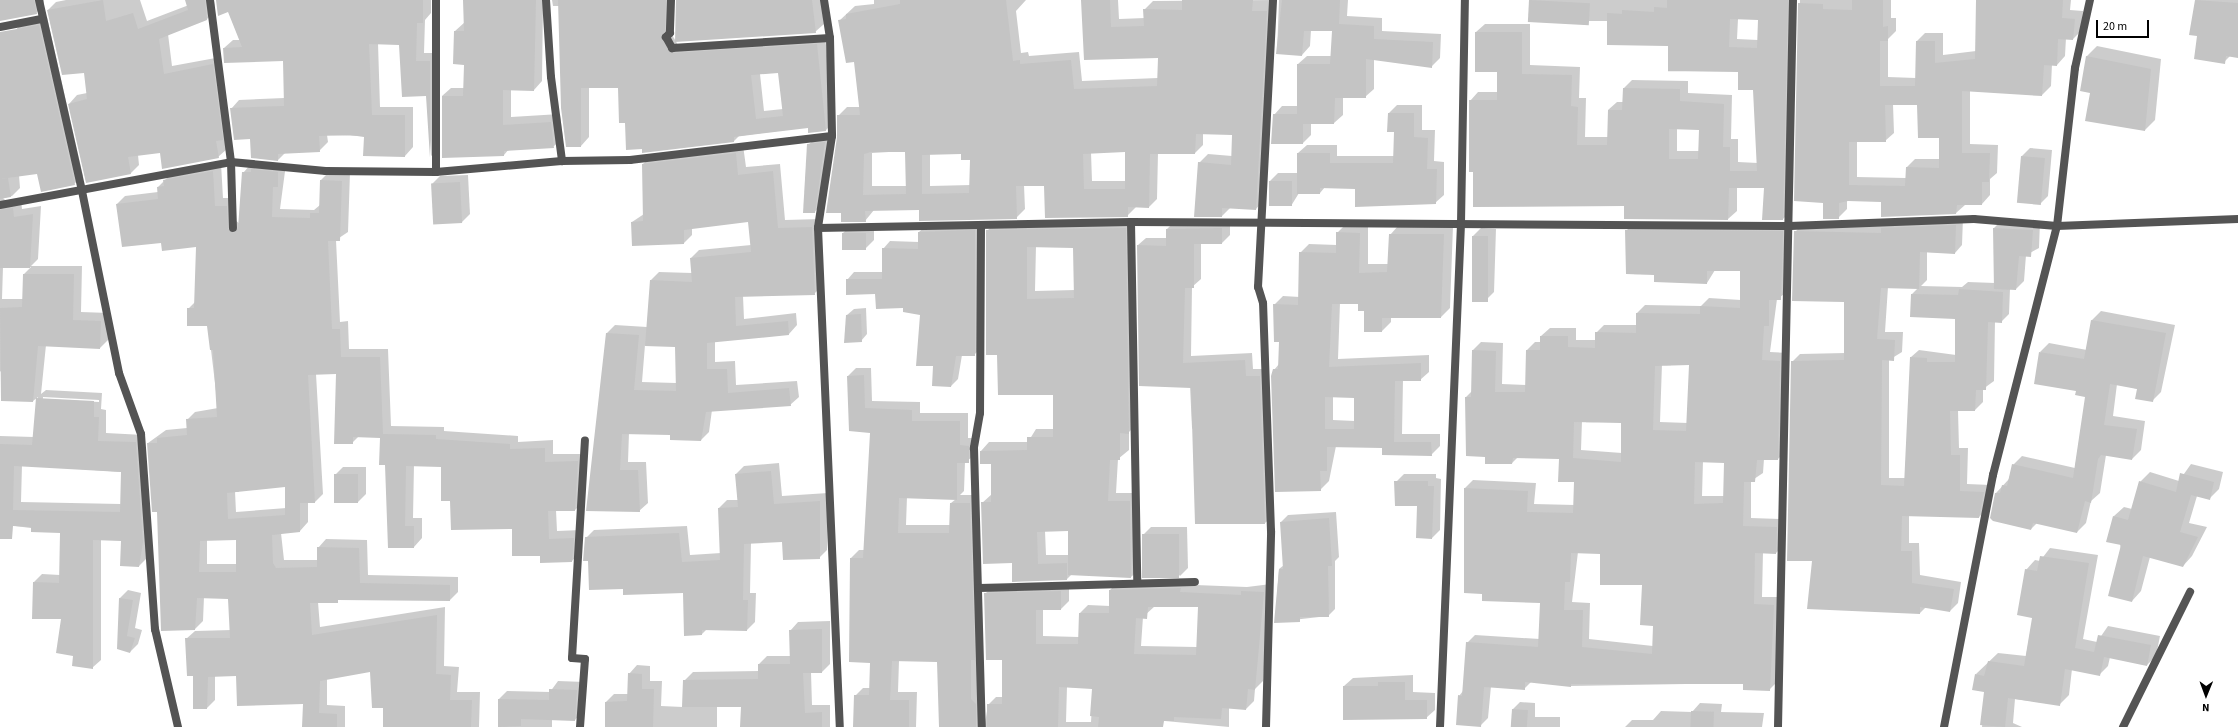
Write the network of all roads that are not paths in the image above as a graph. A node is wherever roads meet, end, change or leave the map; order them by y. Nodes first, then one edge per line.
1 (39, 0) edge
2 (210, 0) edge
3 (436, 0) edge
4 (546, 0) edge
5 (670, 0) edge
6 (824, 0) edge
7 (1273, 0) edge
8 (1465, 0) edge
9 (1793, 0) edge
10 (2090, 0) edge
11 (41, 19) junction
12 (0, 27) edge
13 (830, 38) junction
14 (832, 136) junction
15 (562, 161) junction
16 (231, 162) junction
17 (436, 172) junction
18 (82, 191) junction
19 (0, 205) edge
20 (2238, 219) edge
21 (1131, 222) junction
22 (1461, 223) junction
23 (1262, 225) junction
24 (981, 226) junction
25 (1790, 226) junction
26 (2057, 226) junction
27 (233, 228) dead end
28 (818, 228) junction
29 (585, 440) dead end
30 (1137, 582) junction
31 (1195, 582) dead end
32 (979, 588) junction
33 (2190, 592) dead end
34 (178, 727) edge
35 (580, 727) edge
36 (840, 727) edge
37 (982, 727) edge
38 (1266, 727) edge
39 (1440, 727) edge
40 (1778, 727) edge
41 (1944, 727) edge
42 (2123, 727) edge

1 - 11 street
2 - 16 street
3 - 17 street
4 - 15 street
5 - 13 street
6 - 13 street
7 - 23 street
8 - 22 street
9 - 25 street
10 - 26 street
11 - 12 street
11 - 18 street
13 - 14 street
14 - 15 street
14 - 28 street
15 - 17 street
16 - 17 street
16 - 18 street
16 - 27 street
18 - 19 street
18 - 34 street
20 - 26 street
21 - 23 street
21 - 24 street
21 - 30 street
22 - 23 street
22 - 25 street
22 - 39 street
23 - 38 street
24 - 28 street
24 - 32 street
25 - 26 street
25 - 40 street
26 - 41 street
28 - 36 street
29 - 35 street
30 - 31 street
30 - 32 street
32 - 37 street
33 - 42 street

